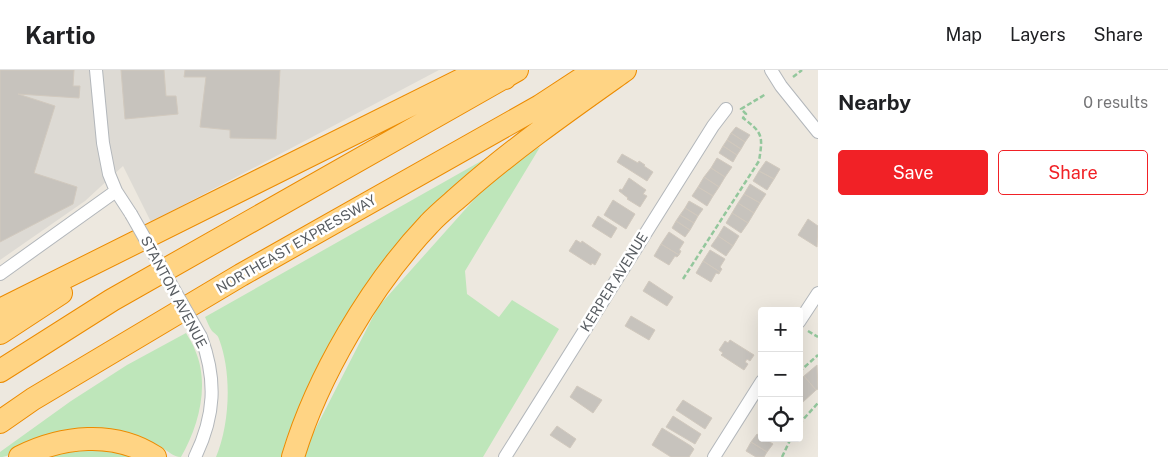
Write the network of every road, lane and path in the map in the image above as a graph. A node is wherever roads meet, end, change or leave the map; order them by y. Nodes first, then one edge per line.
1 (96, 70) edge
2 (595, 70) edge
3 (625, 70) edge
4 (770, 70) edge
5 (802, 70) edge
6 (511, 74) edge
7 (793, 77) dead end
8 (766, 94) dead end
9 (726, 109) dead end
10 (818, 132) edge
11 (116, 190) junction
12 (105, 259) junction
13 (0, 274) edge
14 (683, 279) dead end
15 (818, 293) edge
16 (0, 310) edge
17 (804, 327) edge
18 (0, 333) edge
19 (818, 337) edge
20 (818, 355) edge
21 (803, 368) edge
22 (0, 371) edge
23 (758, 387) edge
24 (818, 403) edge
25 (803, 420) edge
26 (0, 422) edge
27 (789, 442) edge
28 (20, 457) edge
29 (156, 457) edge
30 (195, 457) edge
31 (293, 457) edge
32 (505, 457) edge
33 (714, 457) edge
34 (782, 457) edge

1 - 11 street, STANTON AVENUE
2 - 26 highway, NORTHEAST EXPRESSWAY
3 - 31 highway
4 - 10 street
5 - 7 path
6 - 12 highway
6 - 22 highway
8 - 14 path
9 - 32 street, KERPER AVENUE
11 - 13 street
11 - 30 street, STANTON AVENUE, bridge
12 - 16 highway
12 - 18 highway
15 - 17 street
17 - 19 path
20 - 21 path
23 - 33 street
24 - 25 path
27 - 34 path
28 - 29 highway

